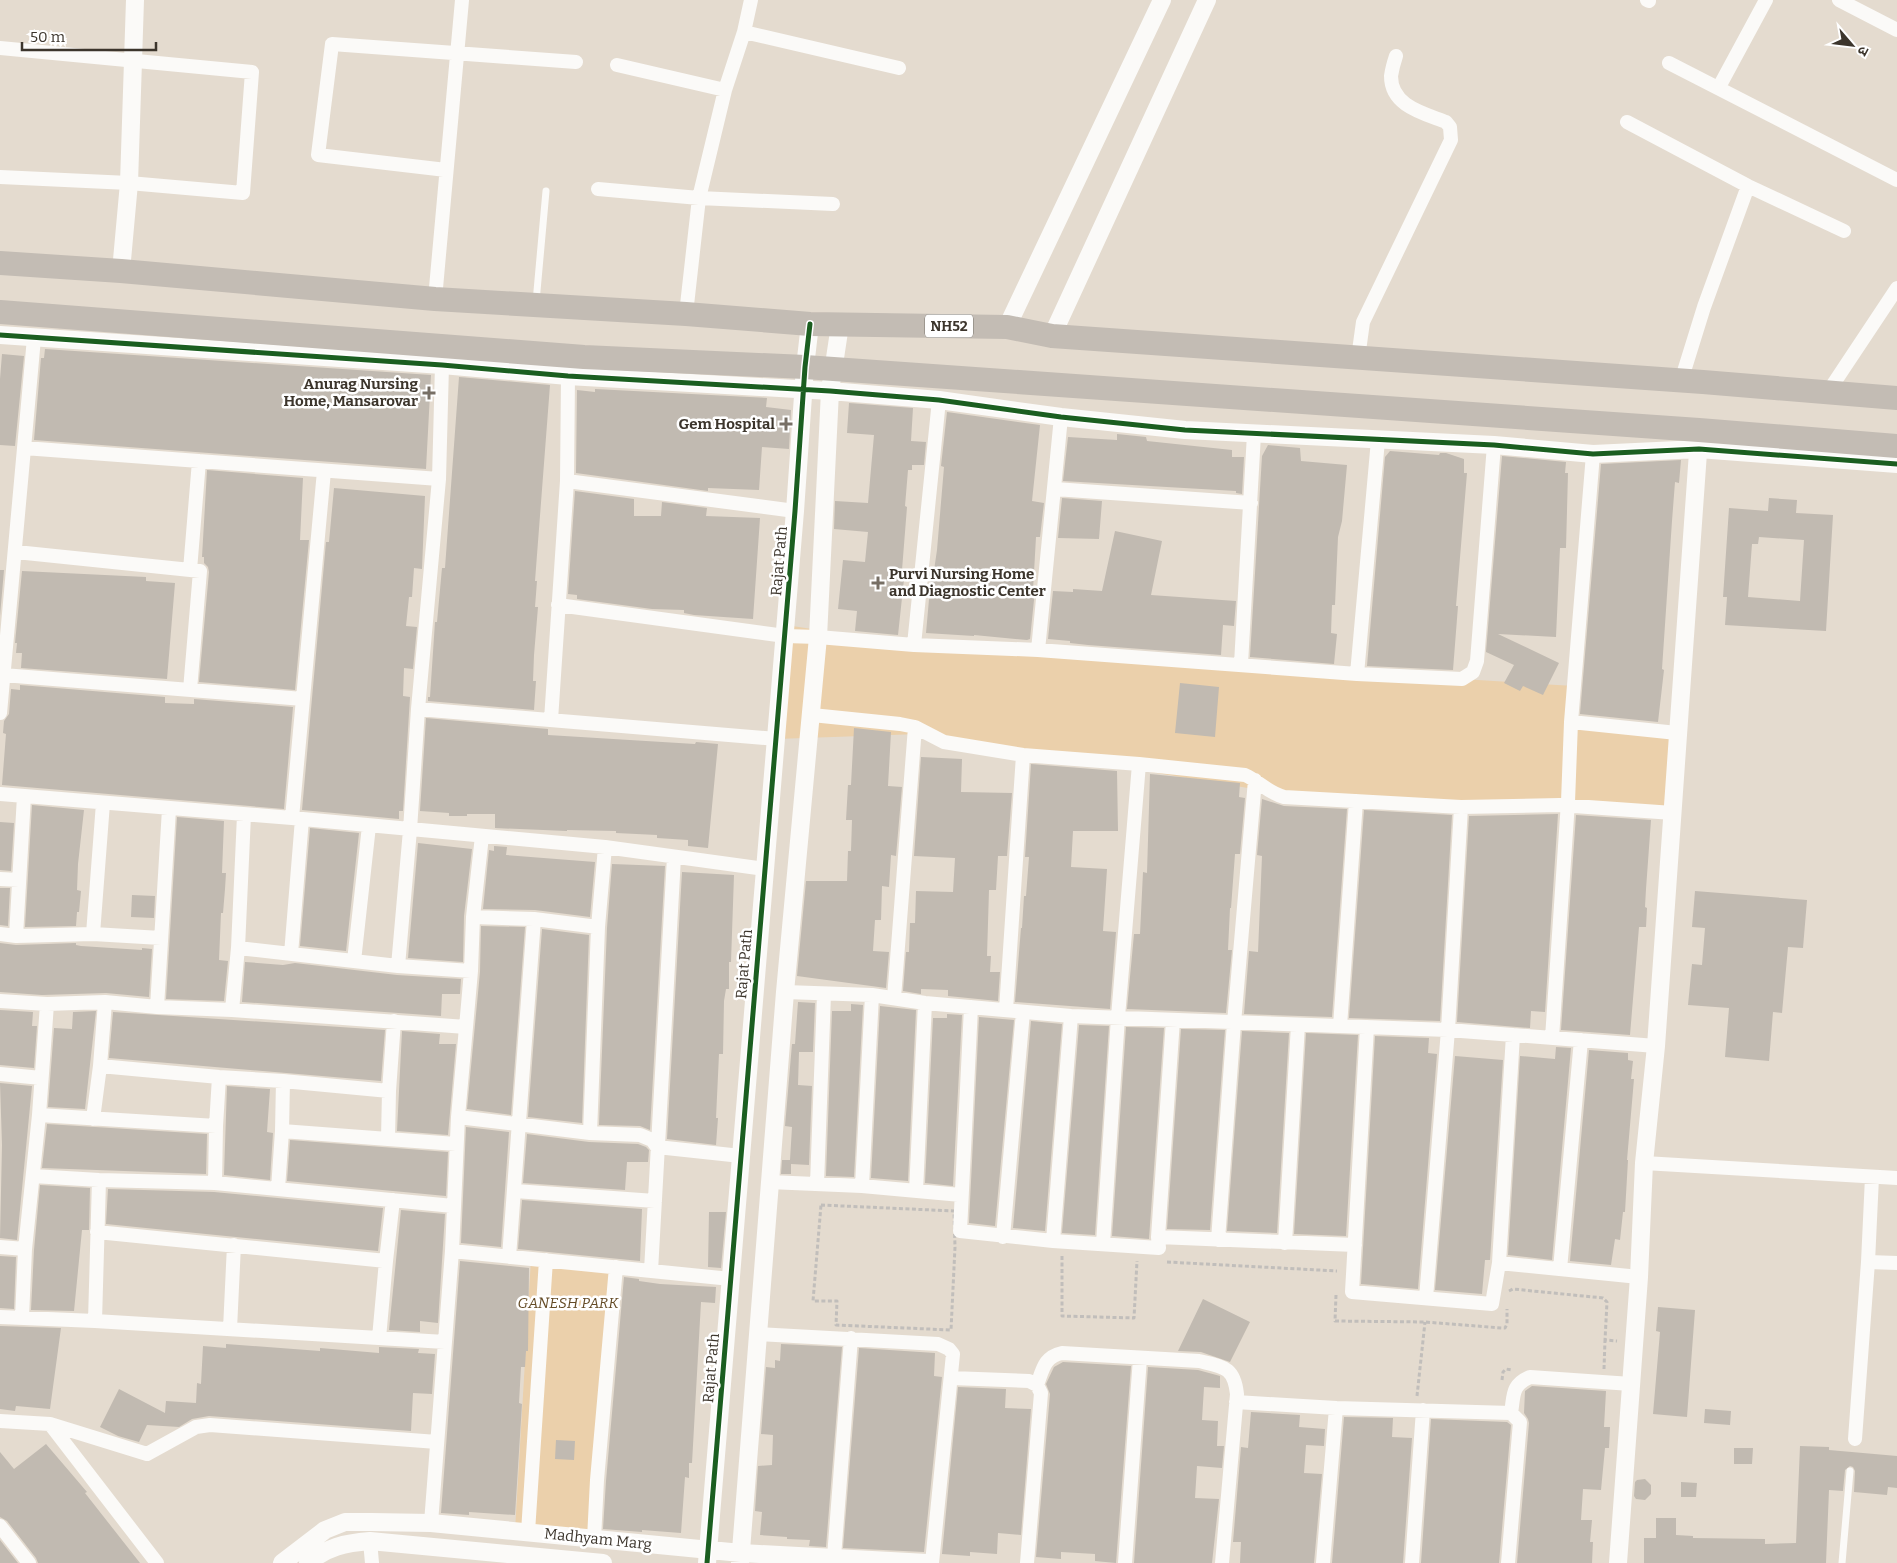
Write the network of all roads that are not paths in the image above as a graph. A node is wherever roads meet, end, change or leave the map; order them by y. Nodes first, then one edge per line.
1 (135, 0) edge
2 (462, 0) edge
3 (751, 0) edge
4 (1162, 0) edge
5 (1206, 0) edge
6 (1766, 0) edge
7 (1839, 0) edge
8 (1897, 30) edge
9 (744, 32) junction
10 (0, 48) edge
11 (457, 52) junction
12 (1396, 56) dead end
13 (134, 62) junction
14 (576, 62) dead end
15 (1669, 63) dead end
16 (617, 65) dead end
17 (899, 68) dead end
18 (1719, 87) junction
19 (725, 90) junction
20 (1627, 122) dead end
21 (446, 170) junction
22 (0, 177) edge
23 (1897, 180) edge
24 (129, 182) junction
25 (1748, 186) junction
26 (598, 189) dead end
27 (546, 191) dead end
28 (698, 198) junction
29 (833, 204) dead end
30 (1844, 231) dead end
31 (0, 263) edge
32 (121, 271) junction
33 (1897, 288) edge
34 (435, 299) junction
35 (536, 305) junction
36 (0, 312) edge
37 (686, 314) junction
38 (810, 324) junction
39 (840, 325) junction
40 (1007, 327) junction
41 (0, 335) edge
42 (1052, 336) junction
43 (34, 338) junction
44 (1358, 358) junction
45 (442, 365) junction
46 (568, 376) junction
47 (805, 378) junction
48 (831, 380) junction
49 (1681, 381) junction
50 (1828, 392) junction
51 (1897, 398) edge
52 (939, 400) junction
53 (1061, 417) junction
54 (1254, 434) junction
55 (1699, 439) junction
56 (1378, 440) junction
57 (1494, 445) junction
58 (1897, 446) edge
59 (24, 448) junction
60 (1593, 454) junction
61 (199, 461) junction
62 (1897, 464) edge
63 (324, 471) junction
64 (439, 479) junction
65 (567, 481) junction
66 (1055, 489) junction
67 (1250, 503) junction
68 (795, 511) junction
69 (16, 552) junction
70 (190, 570) junction
71 (558, 605) junction
72 (785, 636) junction
73 (818, 637) junction
74 (914, 645) junction
75 (1038, 650) junction
76 (1241, 664) junction
77 (3, 674) junction
78 (1357, 674) junction
79 (190, 690) junction
80 (303, 699) junction
81 (418, 709) junction
82 (0, 712) edge
83 (812, 715) junction
84 (551, 720) junction
85 (1571, 722) junction
86 (915, 727) junction
87 (1677, 733) junction
88 (776, 739) junction
89 (1023, 755) junction
90 (1140, 764) junction
91 (1255, 780) junction
92 (0, 794) edge
93 (24, 796) junction
94 (1356, 801) junction
95 (103, 803) junction
96 (1568, 806) junction
97 (1461, 807) junction
98 (169, 809) junction
99 (1673, 813) junction
100 (244, 815) junction
101 (297, 819) junction
102 (369, 826) junction
103 (410, 830) junction
104 (482, 836) junction
105 (605, 847) junction
106 (674, 857) junction
107 (765, 869) junction
108 (0, 879) edge
109 (20, 880) junction
110 (473, 917) junction
111 (534, 920) junction
112 (598, 927) junction
113 (0, 934) edge
114 (93, 934) junction
115 (16, 936) junction
116 (161, 938) junction
117 (238, 948) junction
118 (291, 954) junction
119 (354, 961) junction
120 (398, 966) junction
121 (471, 971) junction
122 (785, 992) junction
123 (824, 994) junction
124 (872, 995) junction
125 (894, 998) junction
126 (0, 1001) edge
127 (105, 1002) junction
128 (925, 1003) junction
129 (47, 1004) junction
130 (157, 1007) junction
131 (971, 1007) junction
132 (232, 1010) junction
133 (1006, 1010) junction
134 (1023, 1012) junction
135 (1071, 1016) junction
136 (1118, 1017) junction
137 (1174, 1020) junction
138 (394, 1021) junction
139 (1234, 1023) junction
140 (1298, 1025) junction
141 (1340, 1026) junction
142 (466, 1027) junction
143 (1367, 1027) junction
144 (1448, 1030) junction
145 (1513, 1035) junction
146 (1552, 1038) junction
147 (1580, 1040) junction
148 (1656, 1046) junction
149 (100, 1066) junction
150 (0, 1074) edge
151 (219, 1077) junction
152 (41, 1078) junction
153 (283, 1081) junction
154 (388, 1091) junction
155 (39, 1115) junction
156 (458, 1117) junction
157 (93, 1119) junction
158 (520, 1124) junction
159 (216, 1126) junction
160 (282, 1131) junction
161 (590, 1133) junction
162 (388, 1139) junction
163 (456, 1144) junction
164 (657, 1147) junction
165 (741, 1156) junction
166 (1644, 1163) junction
167 (34, 1176) junction
168 (1872, 1177) junction
169 (1897, 1178) edge
170 (99, 1180) junction
171 (769, 1182) junction
172 (215, 1184) junction
173 (816, 1184) junction
174 (862, 1186) junction
175 (278, 1189) junction
176 (515, 1191) junction
177 (916, 1191) junction
178 (961, 1195) junction
179 (393, 1200) junction
180 (655, 1201) junction
181 (453, 1206) junction
182 (97, 1232) junction
183 (1003, 1237) junction
184 (1158, 1237) junction
185 (1218, 1240) junction
186 (1053, 1241) junction
187 (1285, 1243) junction
188 (1103, 1244) junction
189 (234, 1245) junction
190 (1355, 1245) junction
191 (0, 1246) edge
192 (25, 1250) junction
193 (452, 1251) junction
194 (509, 1257) junction
195 (546, 1260) junction
196 (386, 1261) junction
197 (1868, 1262) junction
198 (1499, 1263) junction
199 (1897, 1263) edge
200 (616, 1267) junction
201 (1560, 1269) junction
202 (651, 1271) junction
203 (1639, 1277) junction
204 (731, 1279) junction
205 (1426, 1298) junction
206 (0, 1317) edge
207 (22, 1318) junction
208 (95, 1321) junction
209 (230, 1329) junction
210 (759, 1334) junction
211 (379, 1338) junction
212 (851, 1338) junction
213 (445, 1342) junction
214 (1140, 1358) junction
215 (951, 1378) junction
216 (1631, 1384) junction
217 (1037, 1385) junction
218 (1236, 1402) junction
219 (1420, 1404) junction
220 (1336, 1408) junction
221 (1511, 1413) junction
222 (0, 1422) edge
223 (50, 1424) junction
224 (1855, 1440) dead end
225 (437, 1442) junction
226 (1850, 1471) dead end
227 (431, 1523) junction
228 (0, 1526) edge
229 (528, 1532) junction
230 (594, 1538) junction
231 (370, 1541) junction
232 (708, 1556) edge
233 (834, 1557) junction
234 (740, 1558) edge
235 (29, 1563) edge
236 (157, 1563) edge
237 (282, 1563) edge
238 (308, 1563) edge
239 (372, 1563) edge
240 (603, 1563) edge
241 (927, 1563) edge
242 (932, 1563) edge
243 (1027, 1563) edge
244 (1126, 1563) edge
245 (1222, 1563) edge
246 (1323, 1563) edge
247 (1412, 1563) edge
248 (1508, 1563) edge
249 (1618, 1563) edge
250 (1842, 1563) edge

1 - 13 street
2 - 11 street
3 - 9 street
4 - 40 street
5 - 42 street
6 - 18 street
7 - 8 street
9 - 17 street
9 - 19 street
10 - 13 street
11 - 14 street
11 - 21 street
11 - 21 street
12 - 44 street
13 - 24 street
13 - 24 street
15 - 18 street
16 - 19 street
18 - 23 street
19 - 28 street
20 - 25 street
21 - 34 street
22 - 24 street
24 - 32 street
25 - 30 street
25 - 49 street
26 - 28 street
27 - 35 lane
28 - 29 street
28 - 37 street
31 - 32 highway, NH52
32 - 34 highway, NH52
33 - 50 street
34 - 35 highway, NH52
35 - 37 highway, NH52
36 - 47 highway
37 - 38 highway, NH52
38 - 39 highway, NH52
38 - 47 street, Rajat Path
39 - 40 highway, NH52
39 - 48 street
40 - 42 highway, NH52
41 - 43 street
42 - 44 highway, NH52
43 - 45 street
43 - 59 street
44 - 49 highway, NH52
45 - 46 street
45 - 64 street
46 - 47 street
46 - 65 street
47 - 48 highway
47 - 68 street, Rajat Path
48 - 52 street
48 - 55 highway
48 - 73 street
49 - 50 highway, NH52
50 - 51 highway, NH52
52 - 53 street
52 - 74 street
53 - 54 street
53 - 66 street
54 - 56 street
54 - 67 street
55 - 58 highway
55 - 60 street
55 - 62 street
55 - 87 street
56 - 57 street
56 - 78 street
57 - 60 street
57 - 78 street
59 - 61 street
59 - 69 street
60 - 85 street
61 - 63 street
61 - 70 street
63 - 64 street
63 - 80 street
64 - 81 street
65 - 68 street
65 - 71 street
66 - 67 street
66 - 75 street
67 - 76 street
68 - 72 street, Rajat Path
69 - 70 street
69 - 77 street
70 - 79 street
71 - 72 street
71 - 84 street
72 - 73 street
72 - 88 street, Rajat Path
73 - 74 street
73 - 83 street
74 - 75 street
75 - 76 street
76 - 78 street
77 - 79 street
77 - 82 street
79 - 80 street
80 - 101 street
81 - 84 street
81 - 103 street
83 - 86 street
83 - 122 street
84 - 88 street
85 - 87 street
85 - 96 street
86 - 89 street
86 - 125 street
87 - 99 street
88 - 107 street, Rajat Path
89 - 90 street
89 - 133 street
90 - 91 street
90 - 136 street
91 - 94 street
91 - 139 street
92 - 93 street
93 - 95 street
93 - 109 street
94 - 97 street
94 - 141 street
95 - 98 street
95 - 114 street
96 - 97 street
96 - 99 street
96 - 146 street
97 - 144 street
98 - 100 street
98 - 116 street
99 - 148 street
100 - 101 street
100 - 117 street
101 - 102 street
101 - 118 street
102 - 103 street
102 - 119 street
103 - 104 street
103 - 120 street
104 - 105 street
104 - 110 street
105 - 106 street
105 - 112 street
106 - 107 street
106 - 164 street
107 - 165 street, Rajat Path
108 - 109 street
109 - 115 street
110 - 111 street
110 - 121 street
111 - 112 street
111 - 158 street
112 - 161 street
113 - 115 street
114 - 115 street
114 - 116 street
116 - 130 street
117 - 118 street
117 - 132 street
118 - 119 street
119 - 120 street
120 - 121 street
121 - 142 street
122 - 123 street
122 - 171 street
123 - 124 street
123 - 173 street
124 - 125 street
124 - 174 street
125 - 128 street
126 - 129 street
127 - 129 street
127 - 130 street
127 - 149 street
128 - 131 street
128 - 177 street
129 - 152 street
130 - 132 street
131 - 133 street
131 - 178 street
132 - 138 street
133 - 134 street
134 - 135 street
134 - 183 street
135 - 136 street
135 - 186 street
136 - 137 street
136 - 188 street
137 - 139 street
137 - 184 street
138 - 142 street
138 - 154 street
139 - 140 street
139 - 185 street
140 - 141 street
140 - 187 street
141 - 143 street
142 - 156 street
143 - 144 street
143 - 190 street
144 - 145 street
144 - 205 street
145 - 146 street
145 - 198 street
146 - 147 street
147 - 148 street
147 - 201 street
148 - 166 street
149 - 151 street
149 - 157 street
150 - 152 street
151 - 153 street
151 - 159 street
152 - 155 street
153 - 154 street
153 - 160 street
154 - 162 street
155 - 157 street
155 - 167 street
156 - 158 street
156 - 163 street
157 - 159 street
158 - 161 street
158 - 176 street
159 - 172 street
160 - 162 street
160 - 175 street
161 - 164 street
162 - 163 street
163 - 181 street
164 - 165 street
164 - 180 street
165 - 204 street, Rajat Path
166 - 168 street
166 - 203 street
167 - 170 street
167 - 192 street
168 - 169 street
168 - 197 street
170 - 172 street
170 - 182 street
171 - 173 street
171 - 210 street
172 - 175 street
173 - 174 street
174 - 177 street
175 - 179 street
176 - 180 street
176 - 194 street
177 - 178 street
178 - 183 street
179 - 181 street
179 - 196 street
180 - 202 street
181 - 193 street
182 - 189 street
182 - 208 street
183 - 186 street
184 - 185 street
184 - 188 street
185 - 187 street
186 - 188 street
187 - 190 street
189 - 196 street
189 - 209 street
190 - 205 street
191 - 192 street
192 - 207 street
193 - 194 street
193 - 213 street
194 - 195 street
195 - 200 street
195 - 229 street
196 - 211 street
197 - 199 street
197 - 224 street
198 - 201 street
198 - 205 street
200 - 202 street
200 - 230 street
201 - 203 street
202 - 204 street
203 - 216 street
204 - 232 street, Rajat Path
206 - 207 street
207 - 208 street
208 - 209 street
209 - 211 street
210 - 212 street
210 - 234 street
211 - 213 street
212 - 215 street
212 - 233 street
213 - 225 street
214 - 217 street
214 - 218 street
214 - 244 street
215 - 217 street
215 - 242 street
216 - 221 street
216 - 249 street
217 - 243 street
218 - 220 street
218 - 245 street
219 - 220 street
219 - 221 street
219 - 247 street
220 - 246 street
221 - 248 street
222 - 223 street
223 - 225 street
223 - 236 street
225 - 227 street
226 - 250 lane
227 - 229 street, Madhyam Marg
227 - 237 street, Madhyam Marg
228 - 235 street
229 - 230 street, Madhyam Marg
230 - 232 street, Madhyam Marg
231 - 238 street, Madhyam Marg
231 - 239 street
231 - 240 street, Madhyam Marg
232 - 234 street, Madhyam Marg
233 - 234 street, Madhyam Marg
233 - 241 street, Madhyam Marg

